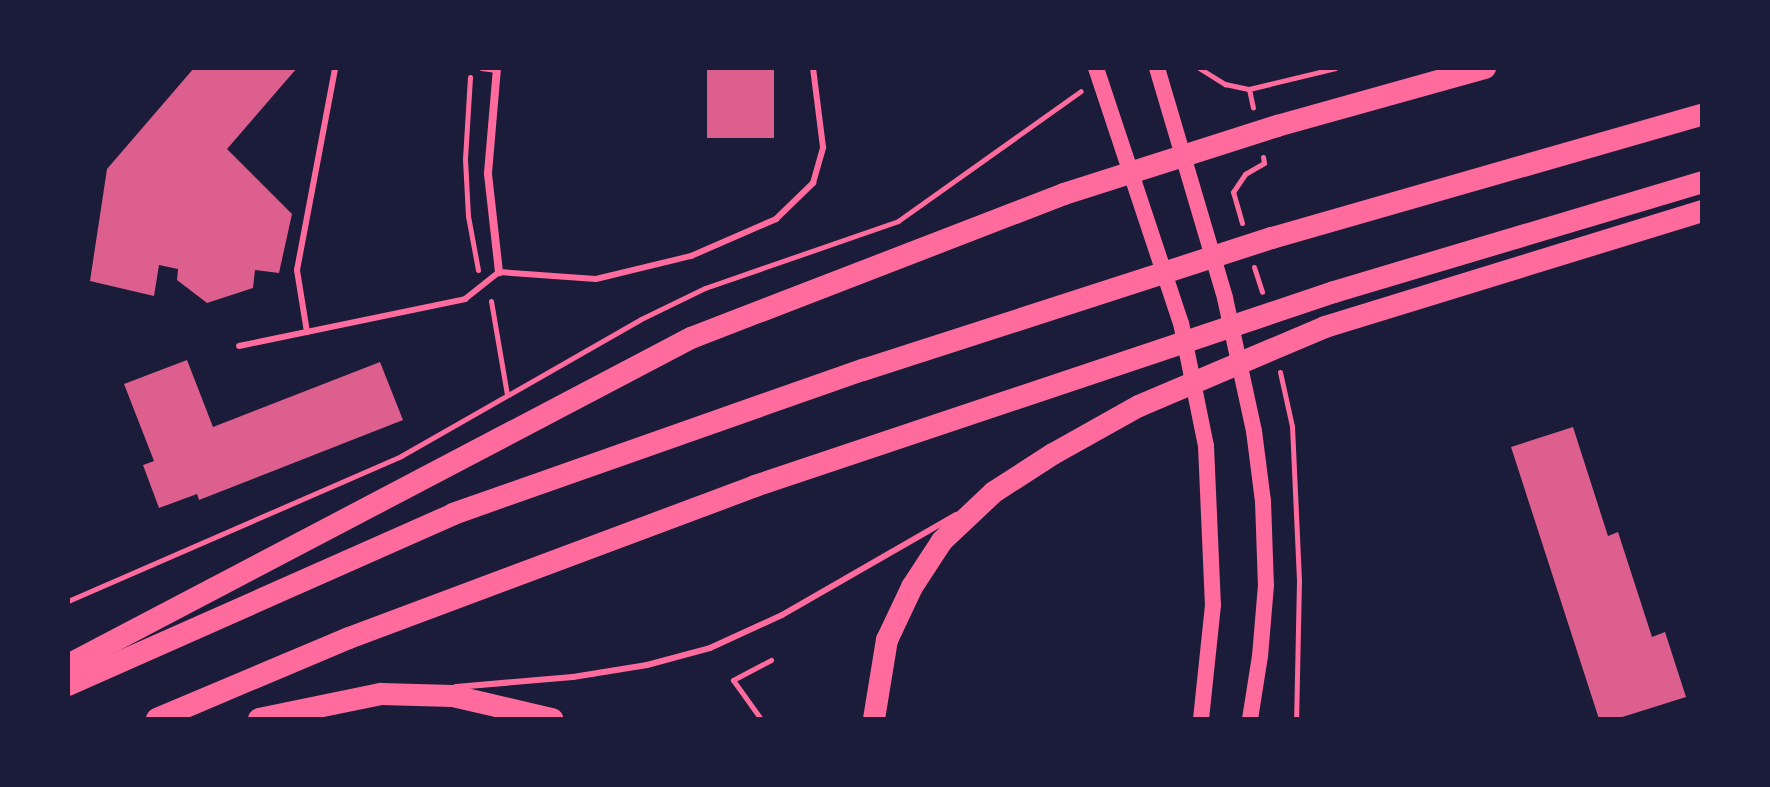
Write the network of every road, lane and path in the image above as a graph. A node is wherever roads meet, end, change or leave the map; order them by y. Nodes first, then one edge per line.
1 (335, 68) edge
2 (482, 68) edge
3 (813, 68) edge
4 (1096, 68) edge
5 (1157, 68) edge
6 (1199, 68) edge
7 (1336, 68) edge
8 (1485, 68) edge
9 (497, 69) edge
10 (1076, 93) dead end
11 (1702, 115) edge
12 (1183, 156) junction
13 (1264, 163) dead end
14 (1130, 173) junction
15 (1702, 182) edge
16 (1233, 192) dead end
17 (1702, 211) edge
18 (499, 272) junction
19 (307, 332) junction
20 (239, 346) dead end
21 (1292, 426) dead end
22 (994, 492) junction
23 (68, 601) edge
24 (771, 660) dead end
25 (68, 665) edge
26 (68, 685) edge
27 (381, 694) junction
28 (157, 719) edge
29 (259, 719) edge
30 (552, 719) edge
31 (761, 719) edge
32 (874, 719) edge
33 (1201, 719) edge
34 (1250, 719) edge
35 (1296, 719) edge

1 - 19 lane
2 - 9 lane
3 - 18 lane
4 - 14 main road
5 - 12 main road
6 - 7 path
8 - 12 highway
9 - 18 street
10 - 23 path
11 - 26 highway
12 - 14 highway
12 - 34 main road
13 - 16 path
14 - 25 highway
14 - 33 main road
15 - 28 highway
17 - 22 highway
18 - 19 lane
19 - 20 lane
21 - 35 path
22 - 27 lane
22 - 32 highway
24 - 31 path
27 - 29 highway
27 - 30 highway

